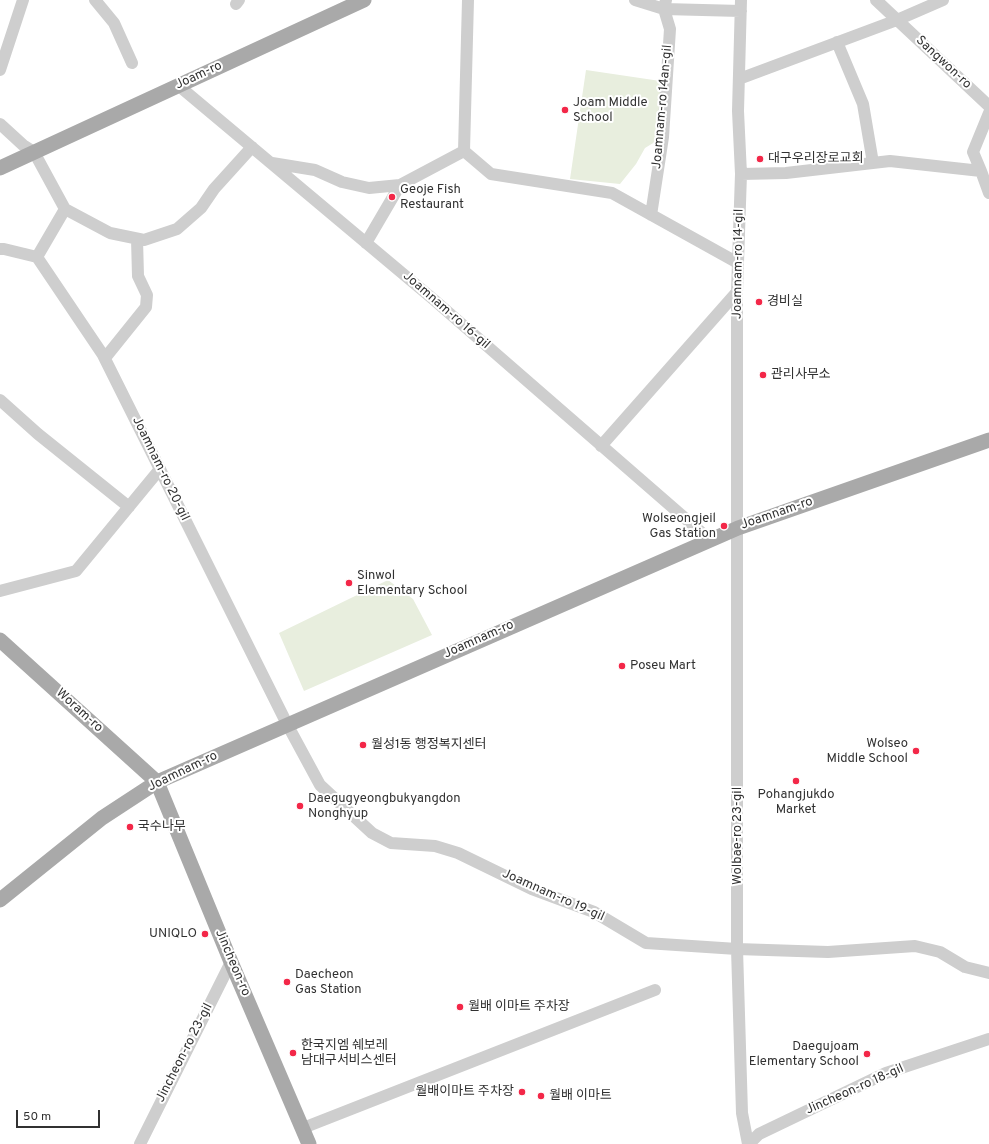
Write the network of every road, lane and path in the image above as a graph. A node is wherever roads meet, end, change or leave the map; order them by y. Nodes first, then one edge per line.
1 (23, 0) edge
2 (95, 0) edge
3 (468, 0) edge
4 (635, 0) edge
5 (876, 0) edge
6 (943, 0) edge
7 (361, 1) edge
8 (665, 5) edge
9 (741, 6) edge
10 (897, 20) junction
11 (838, 42) junction
12 (132, 63) dead end
13 (0, 70) edge
14 (739, 80) junction
15 (179, 86) junction
16 (989, 106) edge
17 (989, 112) edge
18 (0, 124) edge
19 (252, 147) junction
20 (464, 151) junction
21 (34, 152) junction
22 (270, 163) junction
23 (873, 163) junction
24 (0, 168) edge
25 (981, 172) junction
26 (741, 174) junction
27 (400, 185) junction
28 (989, 193) edge
29 (65, 209) junction
30 (651, 215) junction
31 (137, 239) junction
32 (366, 243) junction
33 (0, 249) edge
34 (37, 257) junction
35 (738, 263) junction
36 (737, 292) junction
37 (105, 358) junction
38 (0, 400) edge
39 (989, 440) edge
40 (601, 446) junction
41 (160, 469) junction
42 (129, 507) junction
43 (738, 528) junction
44 (710, 540) junction
45 (0, 591) edge
46 (0, 640) edge
47 (287, 724) junction
48 (157, 782) junction
49 (0, 900) edge
50 (737, 949) junction
51 (231, 962) junction
52 (989, 973) edge
53 (655, 990) dead end
54 (989, 1040) edge
55 (303, 1128) junction
56 (140, 1144) edge
57 (309, 1144) edge
58 (749, 1144) edge

1 - 13 street
2 - 12 street
3 - 20 street
4 - 8 street
5 - 10 street, Sangwon-ro
6 - 10 street
7 - 15 main road, Joam-ro
8 - 9 street
8 - 30 street, Joamnam-ro 14an-gil
9 - 14 street, Joamnam-ro 14-gil
10 - 11 street
10 - 16 street, Sangwon-ro
11 - 14 street
11 - 23 street
14 - 26 street, Joamnam-ro 14-gil
15 - 19 street, Joamnam-ro 16-gil
15 - 21 main road, Joam-ro
17 - 25 street
18 - 21 street
19 - 22 street, Joamnam-ro 16-gil
19 - 31 street
20 - 27 street
20 - 30 street
21 - 24 main road, Joam-ro
21 - 29 street
22 - 27 street
22 - 32 street, Joamnam-ro 16-gil
23 - 25 street
23 - 26 street
25 - 28 street
26 - 35 street, Joamnam-ro 14-gil
27 - 32 street
29 - 31 street
29 - 34 street
30 - 35 street
31 - 37 street
32 - 40 street, Joamnam-ro 16-gil
33 - 34 street
34 - 37 street, Joamnam-ro 20-gil
35 - 36 street, Joamnam-ro 14-gil
36 - 40 street
36 - 43 street, Joamnam-ro 14-gil
37 - 41 street, Joamnam-ro 20-gil
38 - 42 street
39 - 43 main road, Joamnam-ro
40 - 44 street, Joamnam-ro 16-gil
41 - 42 street
41 - 47 street, Joamnam-ro 20-gil
42 - 45 street
43 - 44 main road, Joamnam-ro
43 - 50 street, Wolbae-ro 23-gil
44 - 47 main road, Joamnam-ro
46 - 48 main road, Woram-ro
47 - 48 main road, Joamnam-ro
47 - 50 street, Joamnam-ro 19-gil
48 - 49 main road, Joamnam-ro
48 - 51 main road, Jincheon-ro
50 - 52 street, Joamnam-ro 19-gil
50 - 58 street, Wolbae-ro 23-gil
51 - 55 main road, Jincheon-ro
51 - 56 street, Jincheon-ro 23-gil
53 - 55 street
54 - 58 street, Jincheon-ro 18-gil
55 - 57 main road, Jincheon-ro

